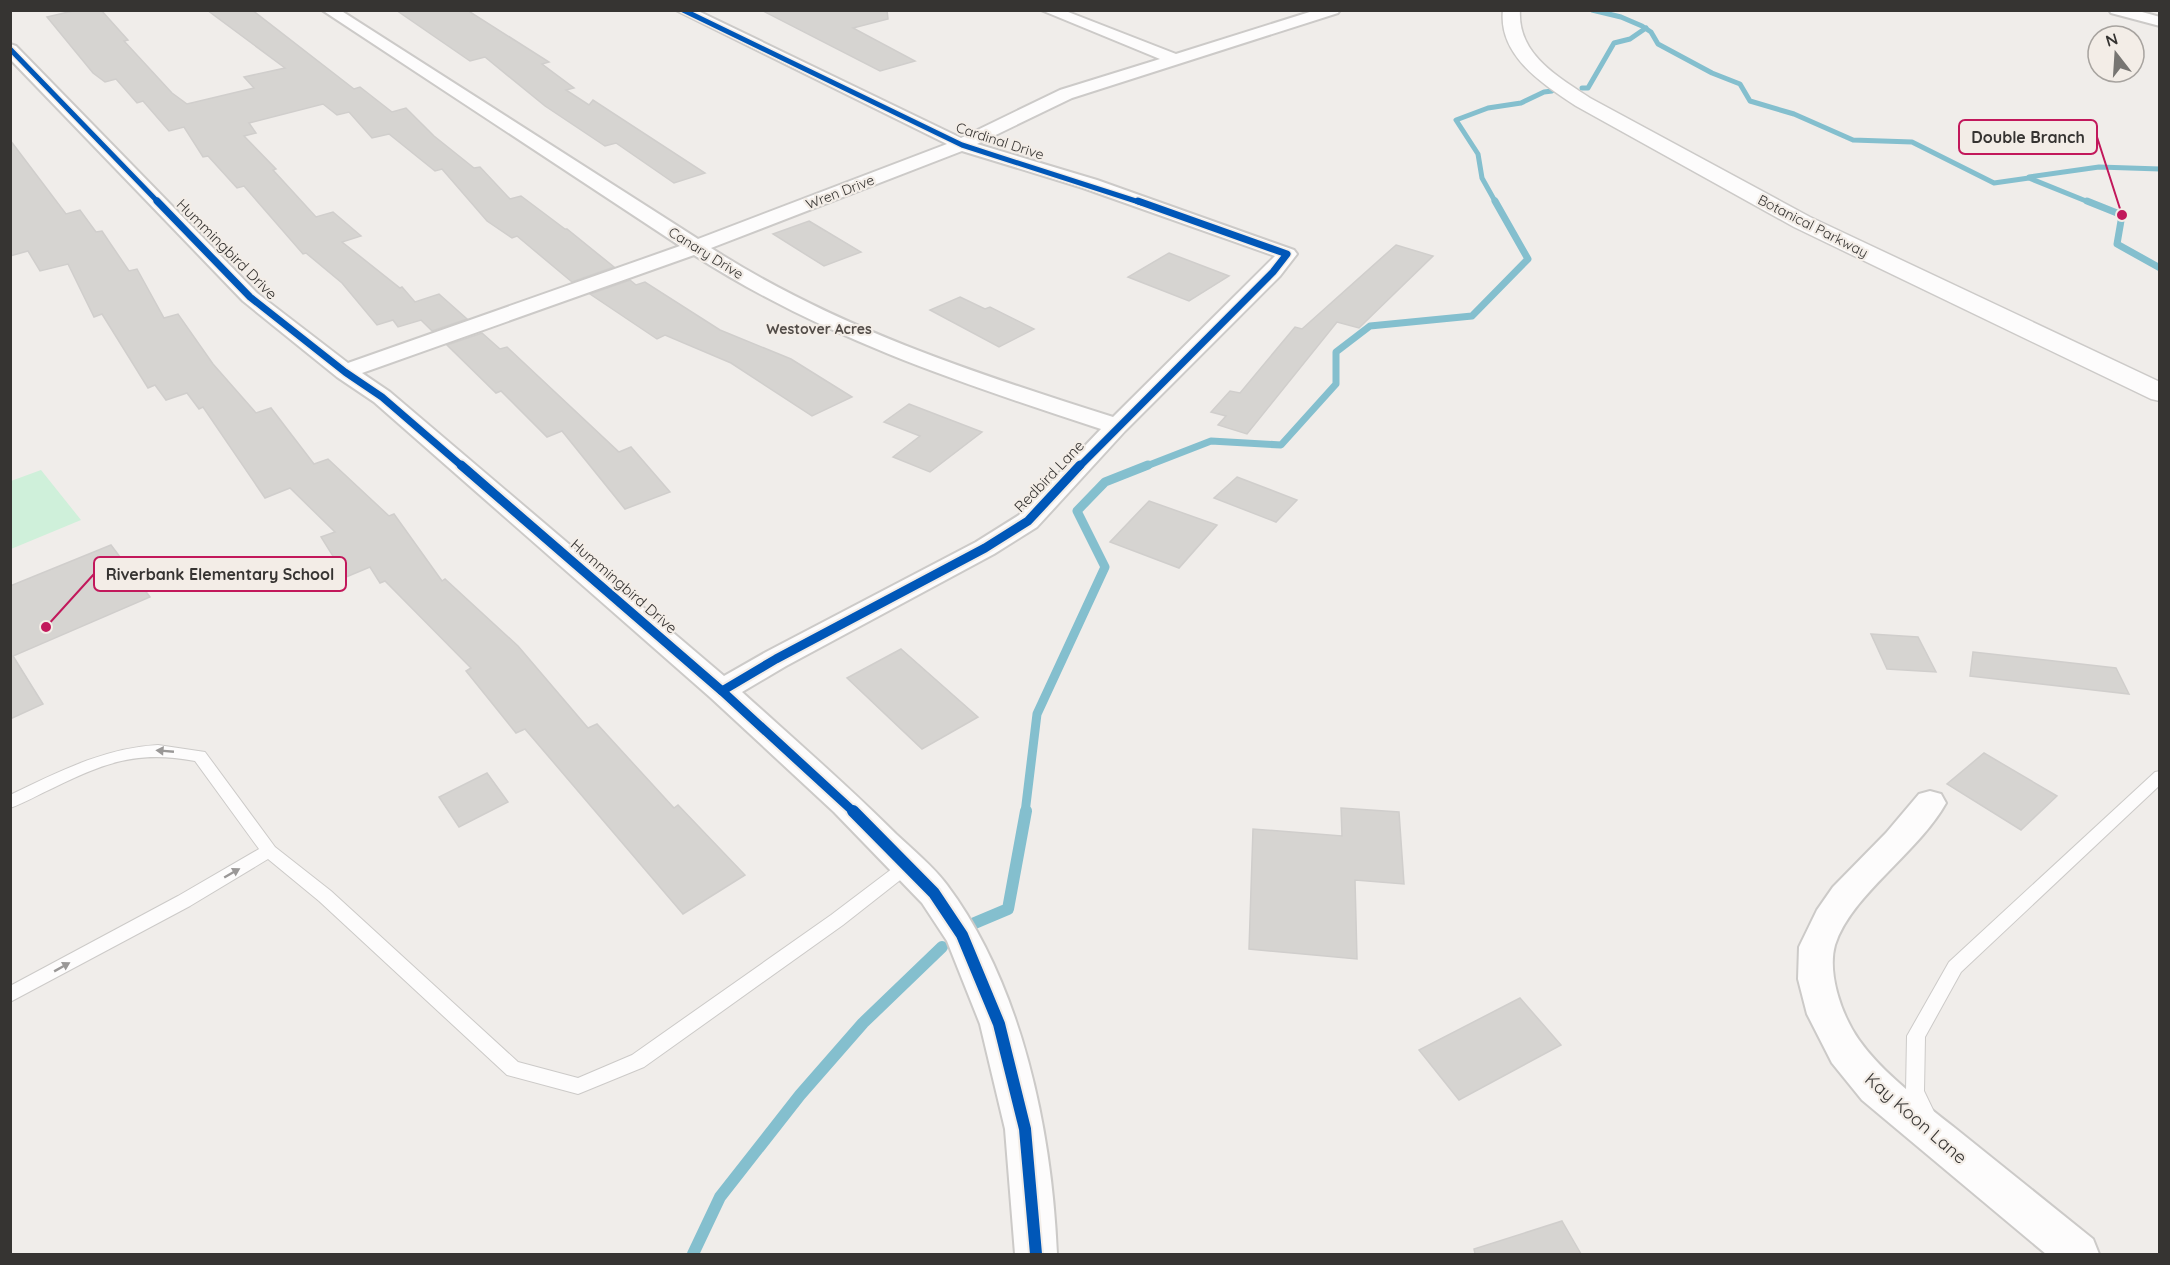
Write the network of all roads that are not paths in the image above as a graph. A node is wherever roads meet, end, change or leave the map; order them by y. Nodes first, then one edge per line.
1 (329, 10) edge
2 (683, 10) edge
3 (1048, 10) edge
4 (1333, 10) edge
5 (1512, 10) edge
6 (2116, 10) edge
7 (2160, 22) edge
8 (10, 49) edge
9 (1174, 59) junction
10 (962, 145) junction
11 (696, 247) junction
12 (1287, 255) joint
13 (345, 372) junction
14 (2160, 393) edge
15 (1118, 426) junction
16 (722, 691) junction
17 (2160, 776) edge
18 (10, 802) edge
19 (1930, 803) dead end
20 (269, 852) junction
21 (907, 866) junction
22 (10, 995) edge
23 (1938, 1139) junction
24 (1036, 1254) edge
25 (2078, 1254) edge

1 - 11 street, Canary Drive
2 - 10 street, Cardinal Drive
3 - 9 street
4 - 9 street, Wren Drive
5 - 14 street, Botanical Parkway
6 - 7 street
8 - 13 street, Hummingbird Drive
9 - 10 street, Wren Drive
10 - 11 street, Wren Drive
10 - 12 street, Cardinal Drive
11 - 13 street, Wren Drive
11 - 15 street, Canary Drive
12 - 15 street, Redbird Lane
13 - 16 street, Hummingbird Drive
15 - 16 street, Redbird Lane
16 - 21 street, Hummingbird Drive
17 - 23 lane
20 -> 18 lane
19 - 23 street, Kay Koon Lane
20 - 21 lane
22 -> 20 lane
21 - 24 street, Hummingbird Drive
23 - 25 street, Kay Koon Lane

